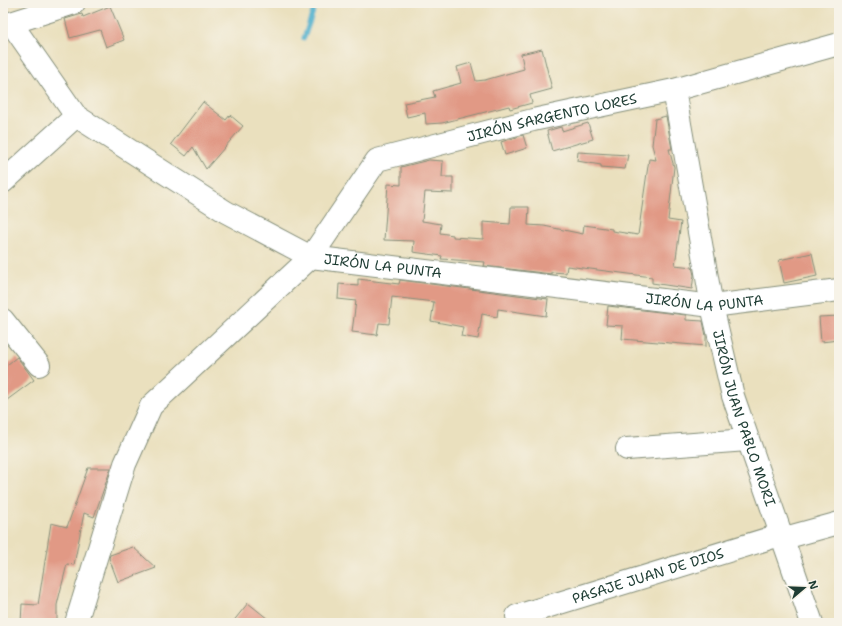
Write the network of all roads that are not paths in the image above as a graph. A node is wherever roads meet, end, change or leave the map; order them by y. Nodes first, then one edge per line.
1 (74, 3) edge
2 (13, 18) edge
3 (839, 44) edge
4 (674, 90) junction
5 (76, 116) junction
6 (3, 182) edge
7 (312, 257) junction
8 (839, 290) edge
9 (712, 306) junction
10 (3, 320) edge
11 (39, 365) dead end
12 (747, 440) junction
13 (627, 449) dead end
14 (839, 522) edge
15 (781, 537) junction
16 (517, 616) dead end
17 (76, 623) edge
18 (812, 623) edge

1 - 2 street
2 - 5 street, JIRÓN LA PUNTA
3 - 4 street, JIRÓN SARGENTO LORES
4 - 7 street, JIRÓN SARGENTO LORES
4 - 9 street, JIRÓN JUAN PABLO MORI
5 - 6 street
5 - 7 street, JIRÓN LA PUNTA
7 - 9 street, JIRÓN LA PUNTA
7 - 17 street, JIRÓN SARGENTO LORES
8 - 9 street, JIRÓN LA PUNTA
9 - 12 street, JIRÓN JUAN PABLO MORI
10 - 11 street
12 - 13 street
12 - 15 street, JIRÓN JUAN PABLO MORI
14 - 15 street, PASAJE JUAN DE DIOS
15 - 16 street, PASAJE JUAN DE DIOS
15 - 18 street, JIRÓN JUAN PABLO MORI

